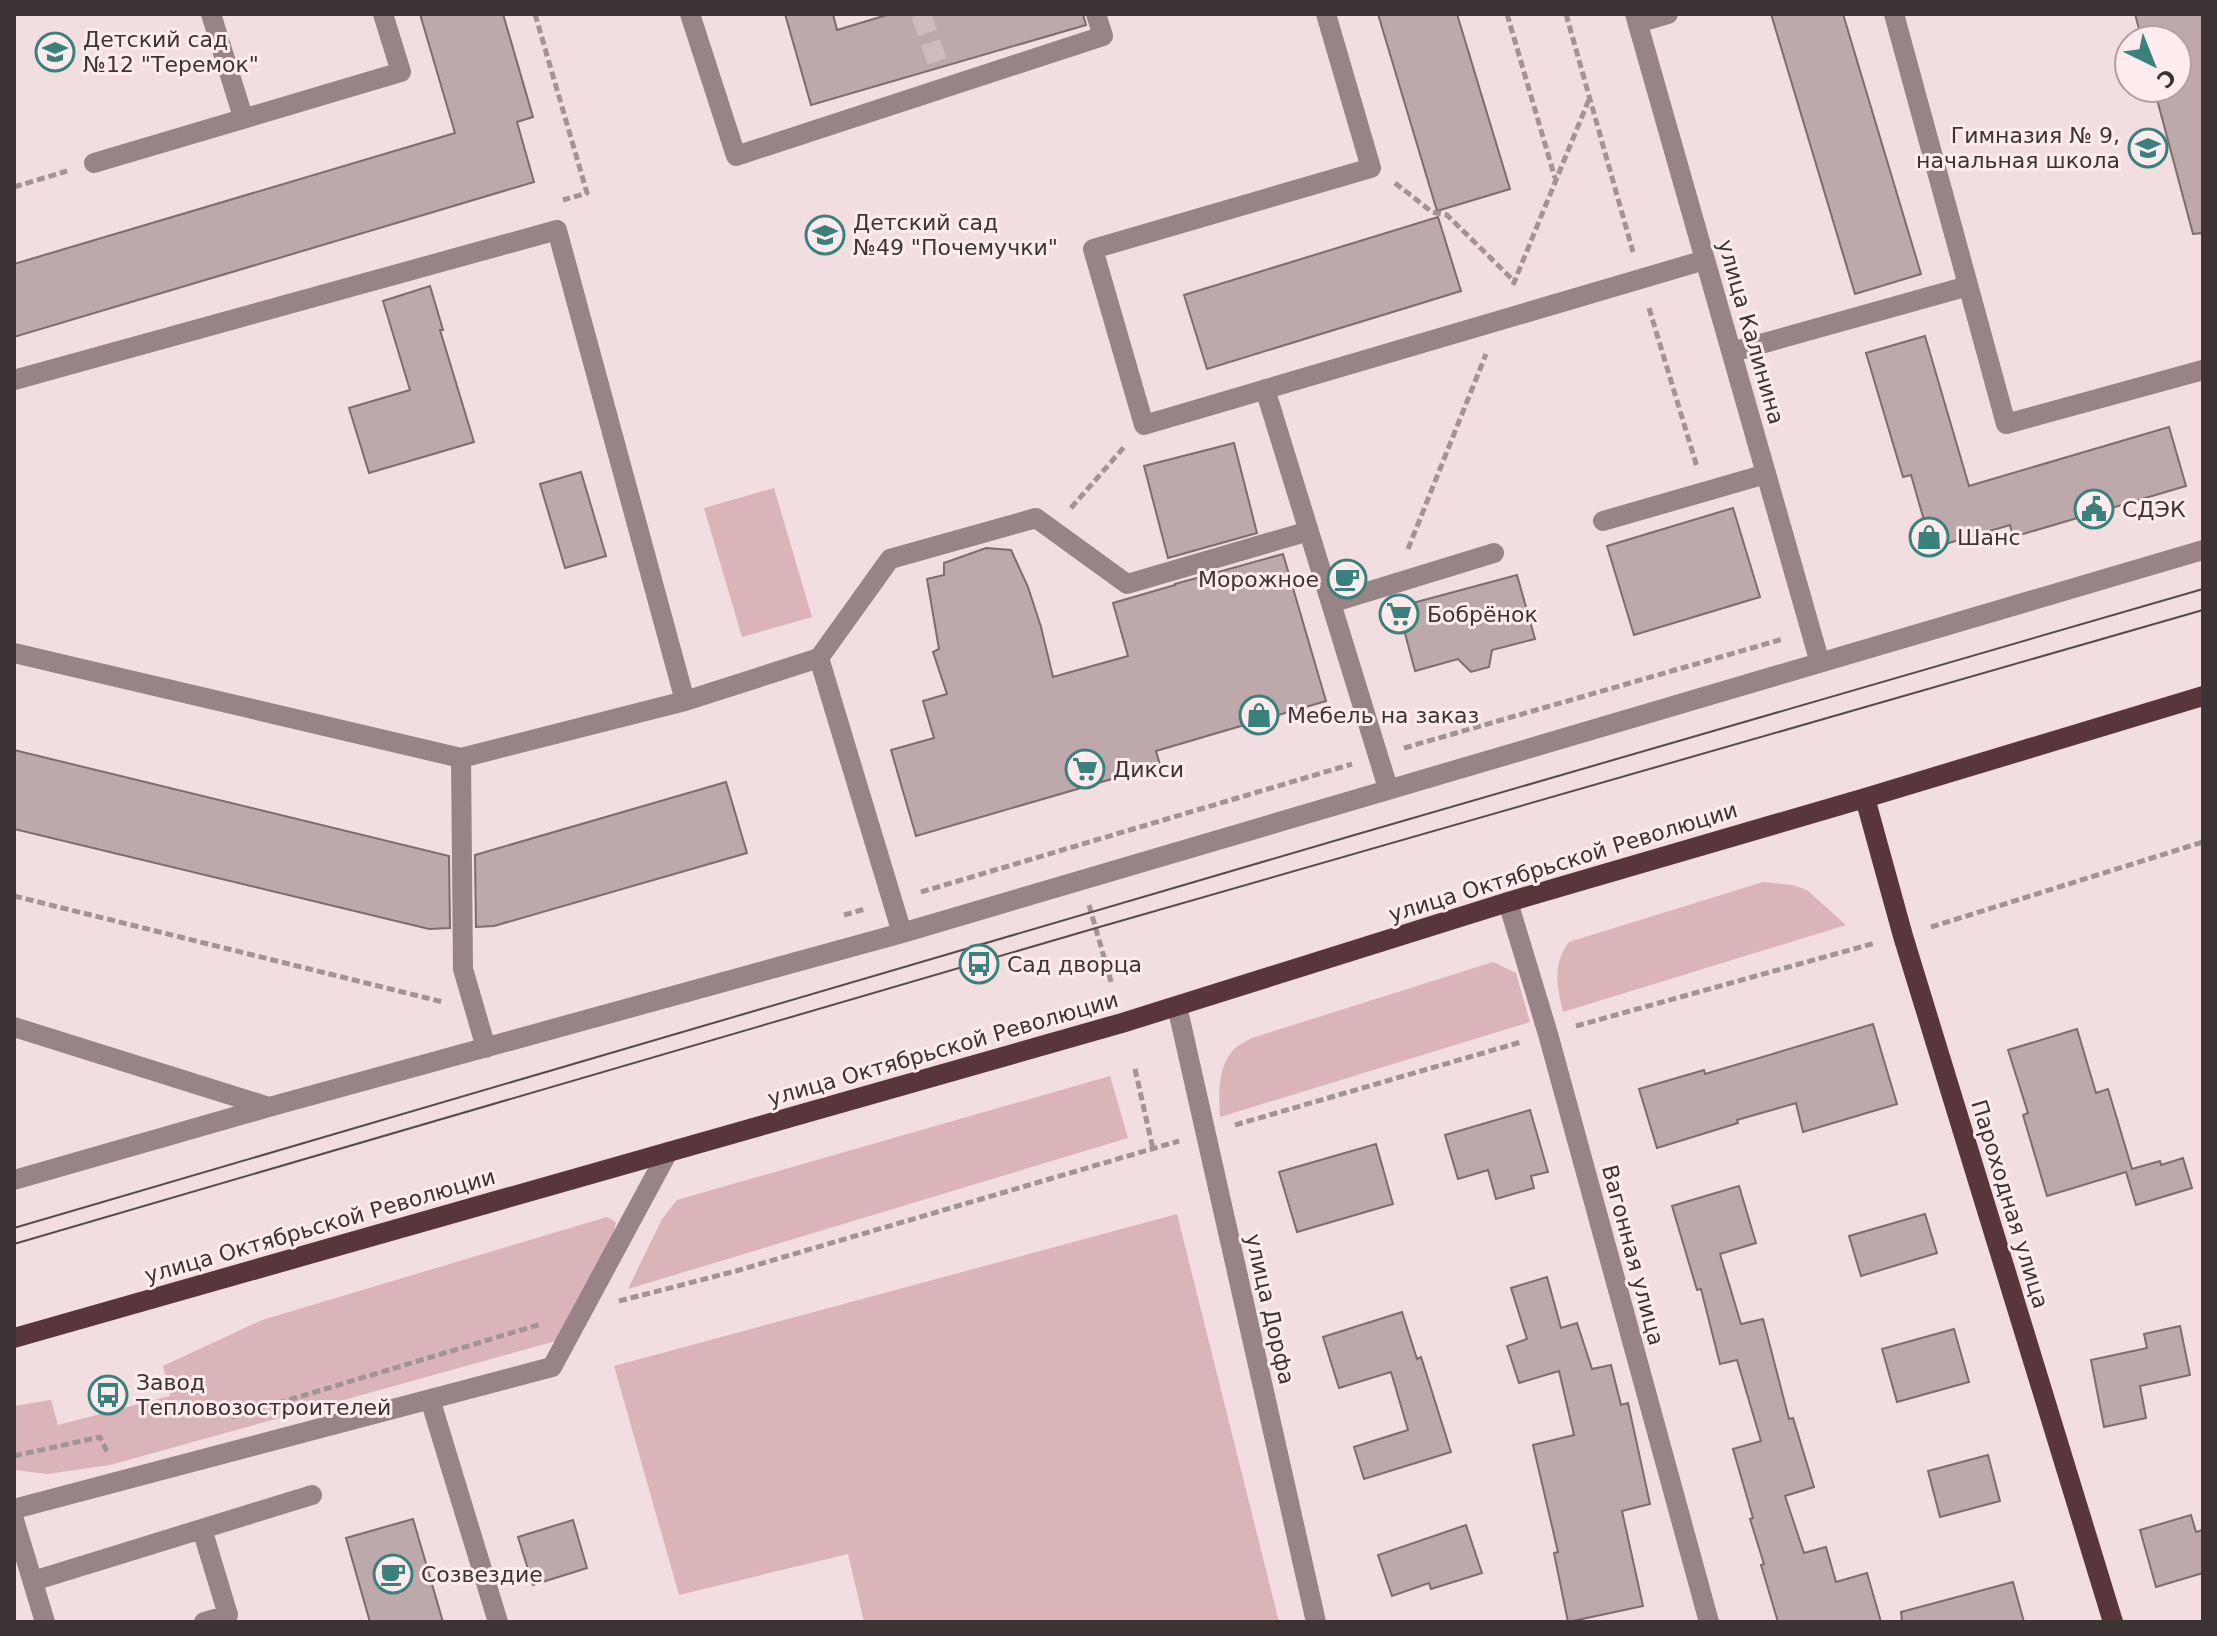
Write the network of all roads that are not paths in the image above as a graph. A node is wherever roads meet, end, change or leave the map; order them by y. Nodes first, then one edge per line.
1 (211, 14) edge
2 (383, 14) edge
3 (690, 14) edge
4 (1096, 14) edge
5 (1326, 14) edge
6 (1668, 14) edge
7 (1894, 14) edge
8 (1637, 18) edge
9 (243, 117) junction
10 (94, 163) dead end
11 (1705, 260) junction
12 (1968, 286) junction
13 (1732, 352) junction
14 (2203, 370) edge
15 (14, 380) edge
16 (1265, 389) junction
17 (1766, 474) junction
18 (1603, 521) dead end
19 (1309, 531) junction
20 (2203, 550) edge
21 (1494, 553) dead end
22 (1331, 603) junction
23 (14, 653) edge
24 (819, 658) junction
25 (1820, 663) junction
26 (2203, 696) edge
27 (685, 701) junction
28 (461, 758) junction
29 (1388, 788) junction
30 (1865, 798) junction
31 (1508, 902) junction
32 (902, 933) junction
33 (1177, 1006) junction
34 (14, 1027) edge
35 (486, 1048) junction
36 (269, 1107) junction
37 (668, 1152) junction
38 (14, 1180) edge
39 (14, 1338) edge
40 (430, 1399) junction
41 (312, 1495) dead end
42 (14, 1509) edge
43 (14, 1520) edge
44 (202, 1529) junction
45 (33, 1581) junction
46 (45, 1622) edge
47 (204, 1622) edge
48 (498, 1622) edge
49 (1316, 1622) edge
50 (1709, 1622) edge
51 (2113, 1622) edge

1 - 9 street
2 - 9 street
3 - 4 street
5 - 16 street
6 - 8 street
7 - 12 street
8 - 11 street, улица Калинина
9 - 10 street
11 - 13 street, улица Калинина
11 - 16 street
12 - 13 street
12 - 14 street
13 - 17 street, улица Калинина
15 - 27 street
16 - 19 street
17 - 18 street
17 - 25 street, улица Калинина
19 - 22 street
19 - 24 street
20 - 25 street
21 - 22 street
22 - 29 street
23 - 28 street
24 - 27 street
24 - 32 street
25 - 29 street
26 - 30 main road, улица Октябрьской Революции
27 - 28 street
28 - 35 street
29 - 32 street
30 - 31 main road, улица Октябрьской Революции
30 - 51 main road, Пароходная улица
31 - 33 main road, улица Октябрьской Революции
31 - 50 street, Вагонная улица
32 - 35 street
33 - 37 main road, улица Октябрьской Революции
33 - 49 street, улица Дорфа
34 - 36 street
35 - 36 street
36 - 38 street
37 - 39 main road, улица Октябрьской Революции
37 - 40 street
40 - 42 street
40 - 48 street
41 - 44 street
43 - 45 street
44 - 45 street
44 - 47 street
45 - 46 street

